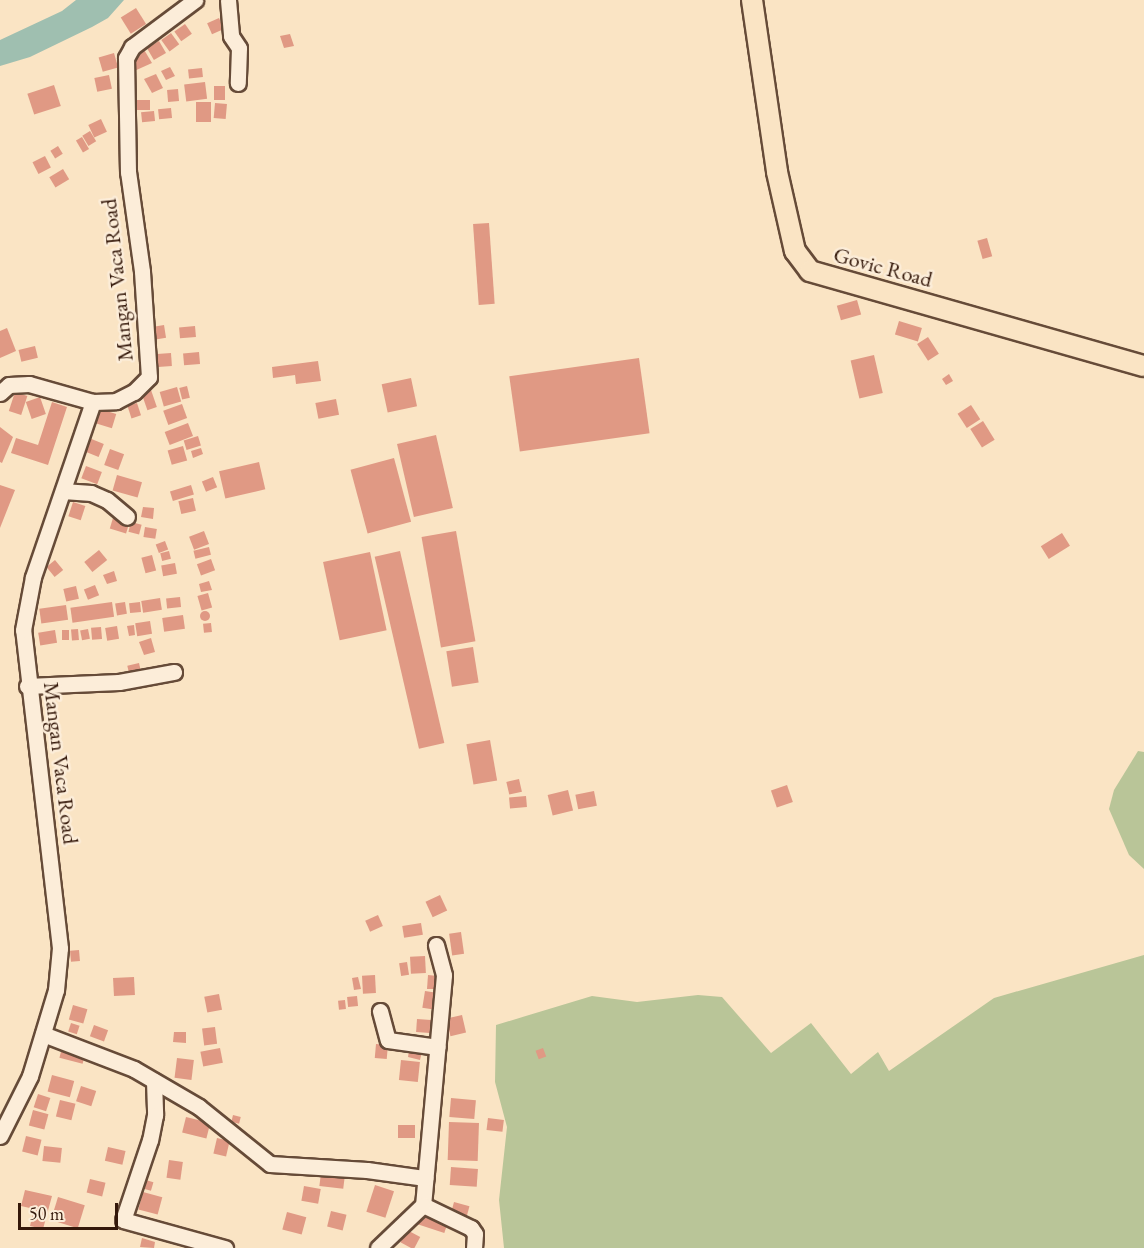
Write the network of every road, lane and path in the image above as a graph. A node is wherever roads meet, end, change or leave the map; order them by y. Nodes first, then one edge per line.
1 (195, 0) edge
2 (228, 0) edge
3 (752, 0) edge
4 (238, 83) dead end
5 (1144, 366) edge
6 (0, 393) edge
7 (93, 402) junction
8 (63, 492) junction
9 (127, 517) dead end
10 (174, 672) dead end
11 (27, 686) junction
12 (436, 945) dead end
13 (380, 1011) dead end
14 (44, 1034) junction
15 (438, 1047) junction
16 (154, 1081) junction
17 (0, 1136) edge
18 (425, 1178) junction
19 (423, 1205) junction
20 (225, 1248) edge
21 (378, 1248) edge
22 (474, 1248) edge

1 - 7 street, Mangan Vaca Road
2 - 4 street
3 - 5 main road, Govic Road
6 - 7 street
7 - 8 street, Mangan Vaca Road
8 - 9 street
8 - 11 street, Mangan Vaca Road
10 - 11 street
11 - 14 street, Mangan Vaca Road
12 - 15 street
13 - 15 street
14 - 16 street
14 - 17 street, Mangan Vaca Road
15 - 18 street
16 - 18 street
16 - 20 street
18 - 19 street
19 - 21 street
19 - 22 street

